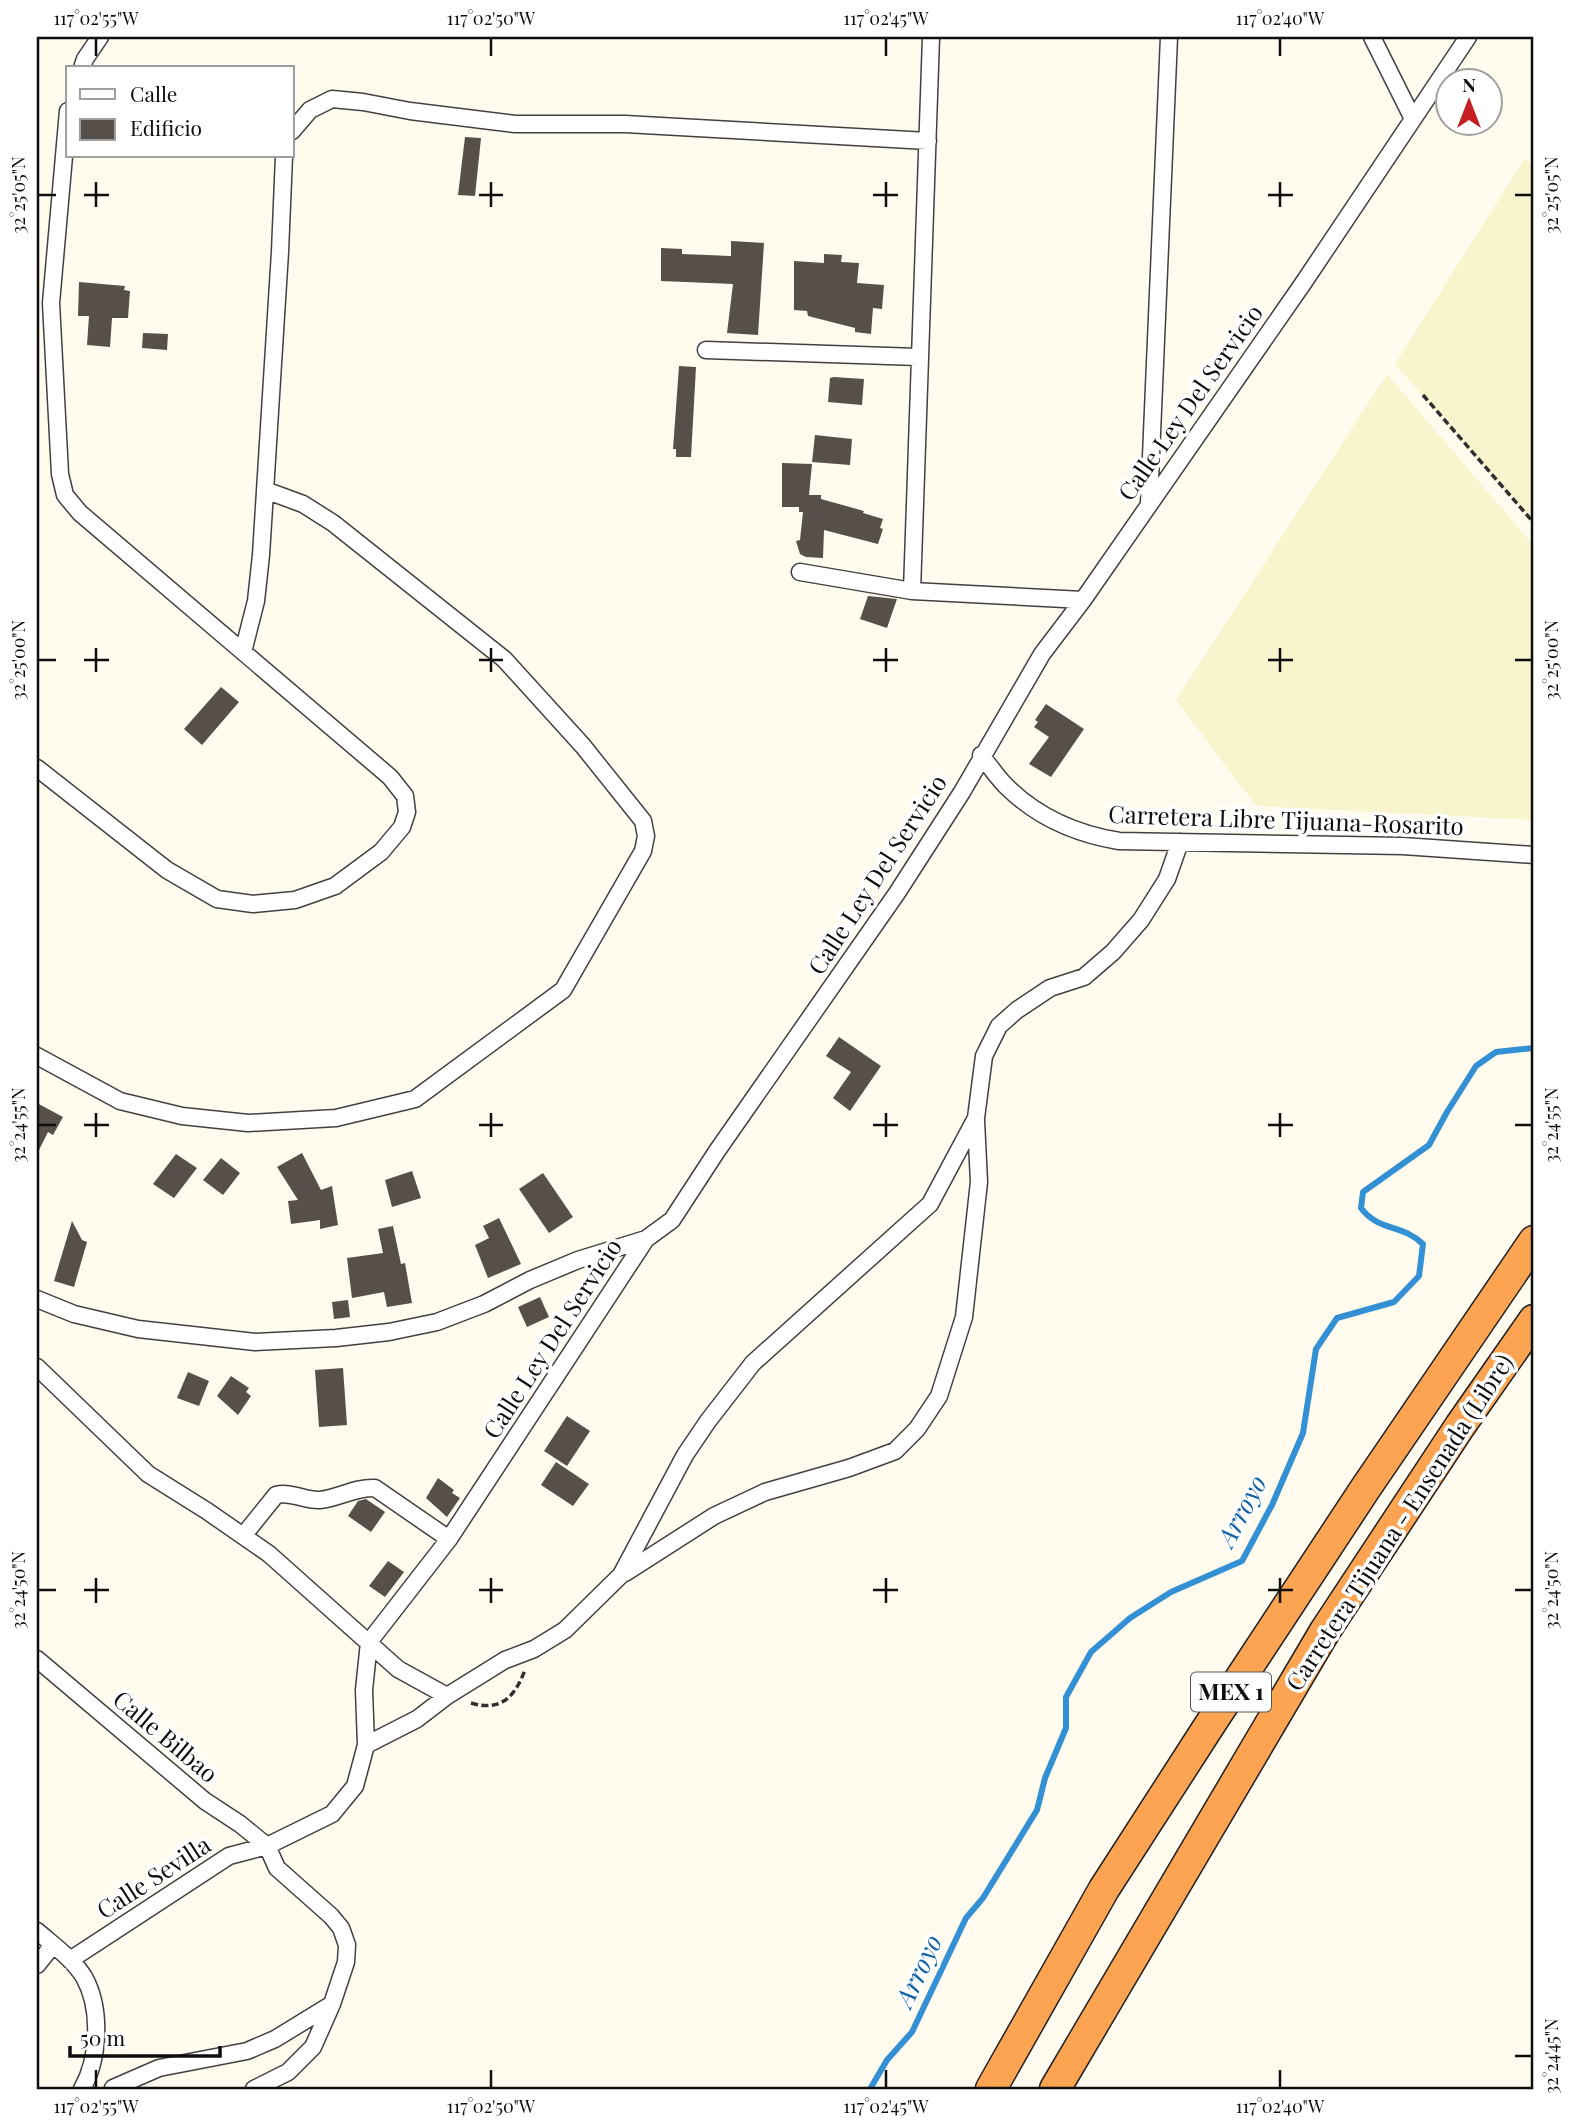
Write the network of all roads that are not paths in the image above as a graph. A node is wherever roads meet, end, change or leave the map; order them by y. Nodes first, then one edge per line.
1 (100, 37) edge
2 (931, 37) edge
3 (1169, 37) edge
4 (1372, 37) edge
5 (1468, 37) edge
6 (83, 66) edge
7 (1413, 119) junction
8 (294, 129) edge
9 (66, 134) edge
10 (928, 141) junction
11 (284, 158) edge
12 (706, 350) dead end
13 (918, 357) junction
14 (265, 490) junction
15 (1149, 503) junction
16 (800, 572) dead end
17 (912, 591) junction
18 (1083, 600) junction
19 (243, 652) junction
20 (981, 755) junction
21 (37, 768) edge
22 (1180, 842) junction
23 (1534, 855) edge
24 (37, 1056) edge
25 (976, 1118) junction
26 (646, 1239) junction
27 (1534, 1241) edge
28 (37, 1299) edge
29 (1534, 1320) edge
30 (37, 1367) edge
31 (243, 1536) junction
32 (449, 1539) junction
33 (621, 1575) junction
34 (369, 1642) junction
35 (37, 1659) edge
36 (447, 1696) junction
37 (366, 1745) junction
38 (267, 1846) junction
39 (37, 1931) edge
40 (53, 1945) junction
41 (70, 1960) junction
42 (37, 1965) edge
43 (332, 2004) junction
44 (82, 2089) edge
45 (114, 2089) edge
46 (254, 2089) edge
47 (991, 2089) edge
48 (1055, 2089) edge

1 - 6 street
2 - 10 street
3 - 15 street
4 - 7 street
5 - 7 street, Calle Ley Del Servicio
7 - 15 street, Calle Ley Del Servicio
8 - 10 street
9 - 19 street
10 - 13 street
11 - 14 street
12 - 13 street
13 - 17 street
14 - 19 street
14 - 24 street
15 - 18 street, Calle Ley Del Servicio
16 - 17 street
17 - 18 street
18 - 20 street, Calle Ley Del Servicio
19 - 21 street
20 - 22 street, Carretera Libre Tijuana-Rosarito
20 - 26 street, Calle Ley Del Servicio
22 - 23 street, Carretera Libre Tijuana-Rosarito
22 - 25 street
25 - 33 street
25 - 33 street
26 - 28 street
26 - 32 street, Calle Ley Del Servicio
27 - 47 highway, Carretera Tijuana - Ensenada (Libre) / MEX 1
29 - 48 highway, Carretera Tijuana - Ensenada (Libre) / MEX 1
30 - 31 street
31 - 32 street
31 - 34 street
32 - 34 street, Calle Ley Del Servicio
33 - 36 street
34 - 36 street
34 - 37 street
35 - 38 street, Calle Bilbao
36 - 37 street
37 - 38 street, Calle Sevilla
38 - 41 street, Calle Sevilla
38 - 43 street, Calle Bilbao
39 - 40 street
40 - 41 street
40 - 42 street
41 - 44 street
43 - 45 street
43 - 46 street, Calle Bilbao

